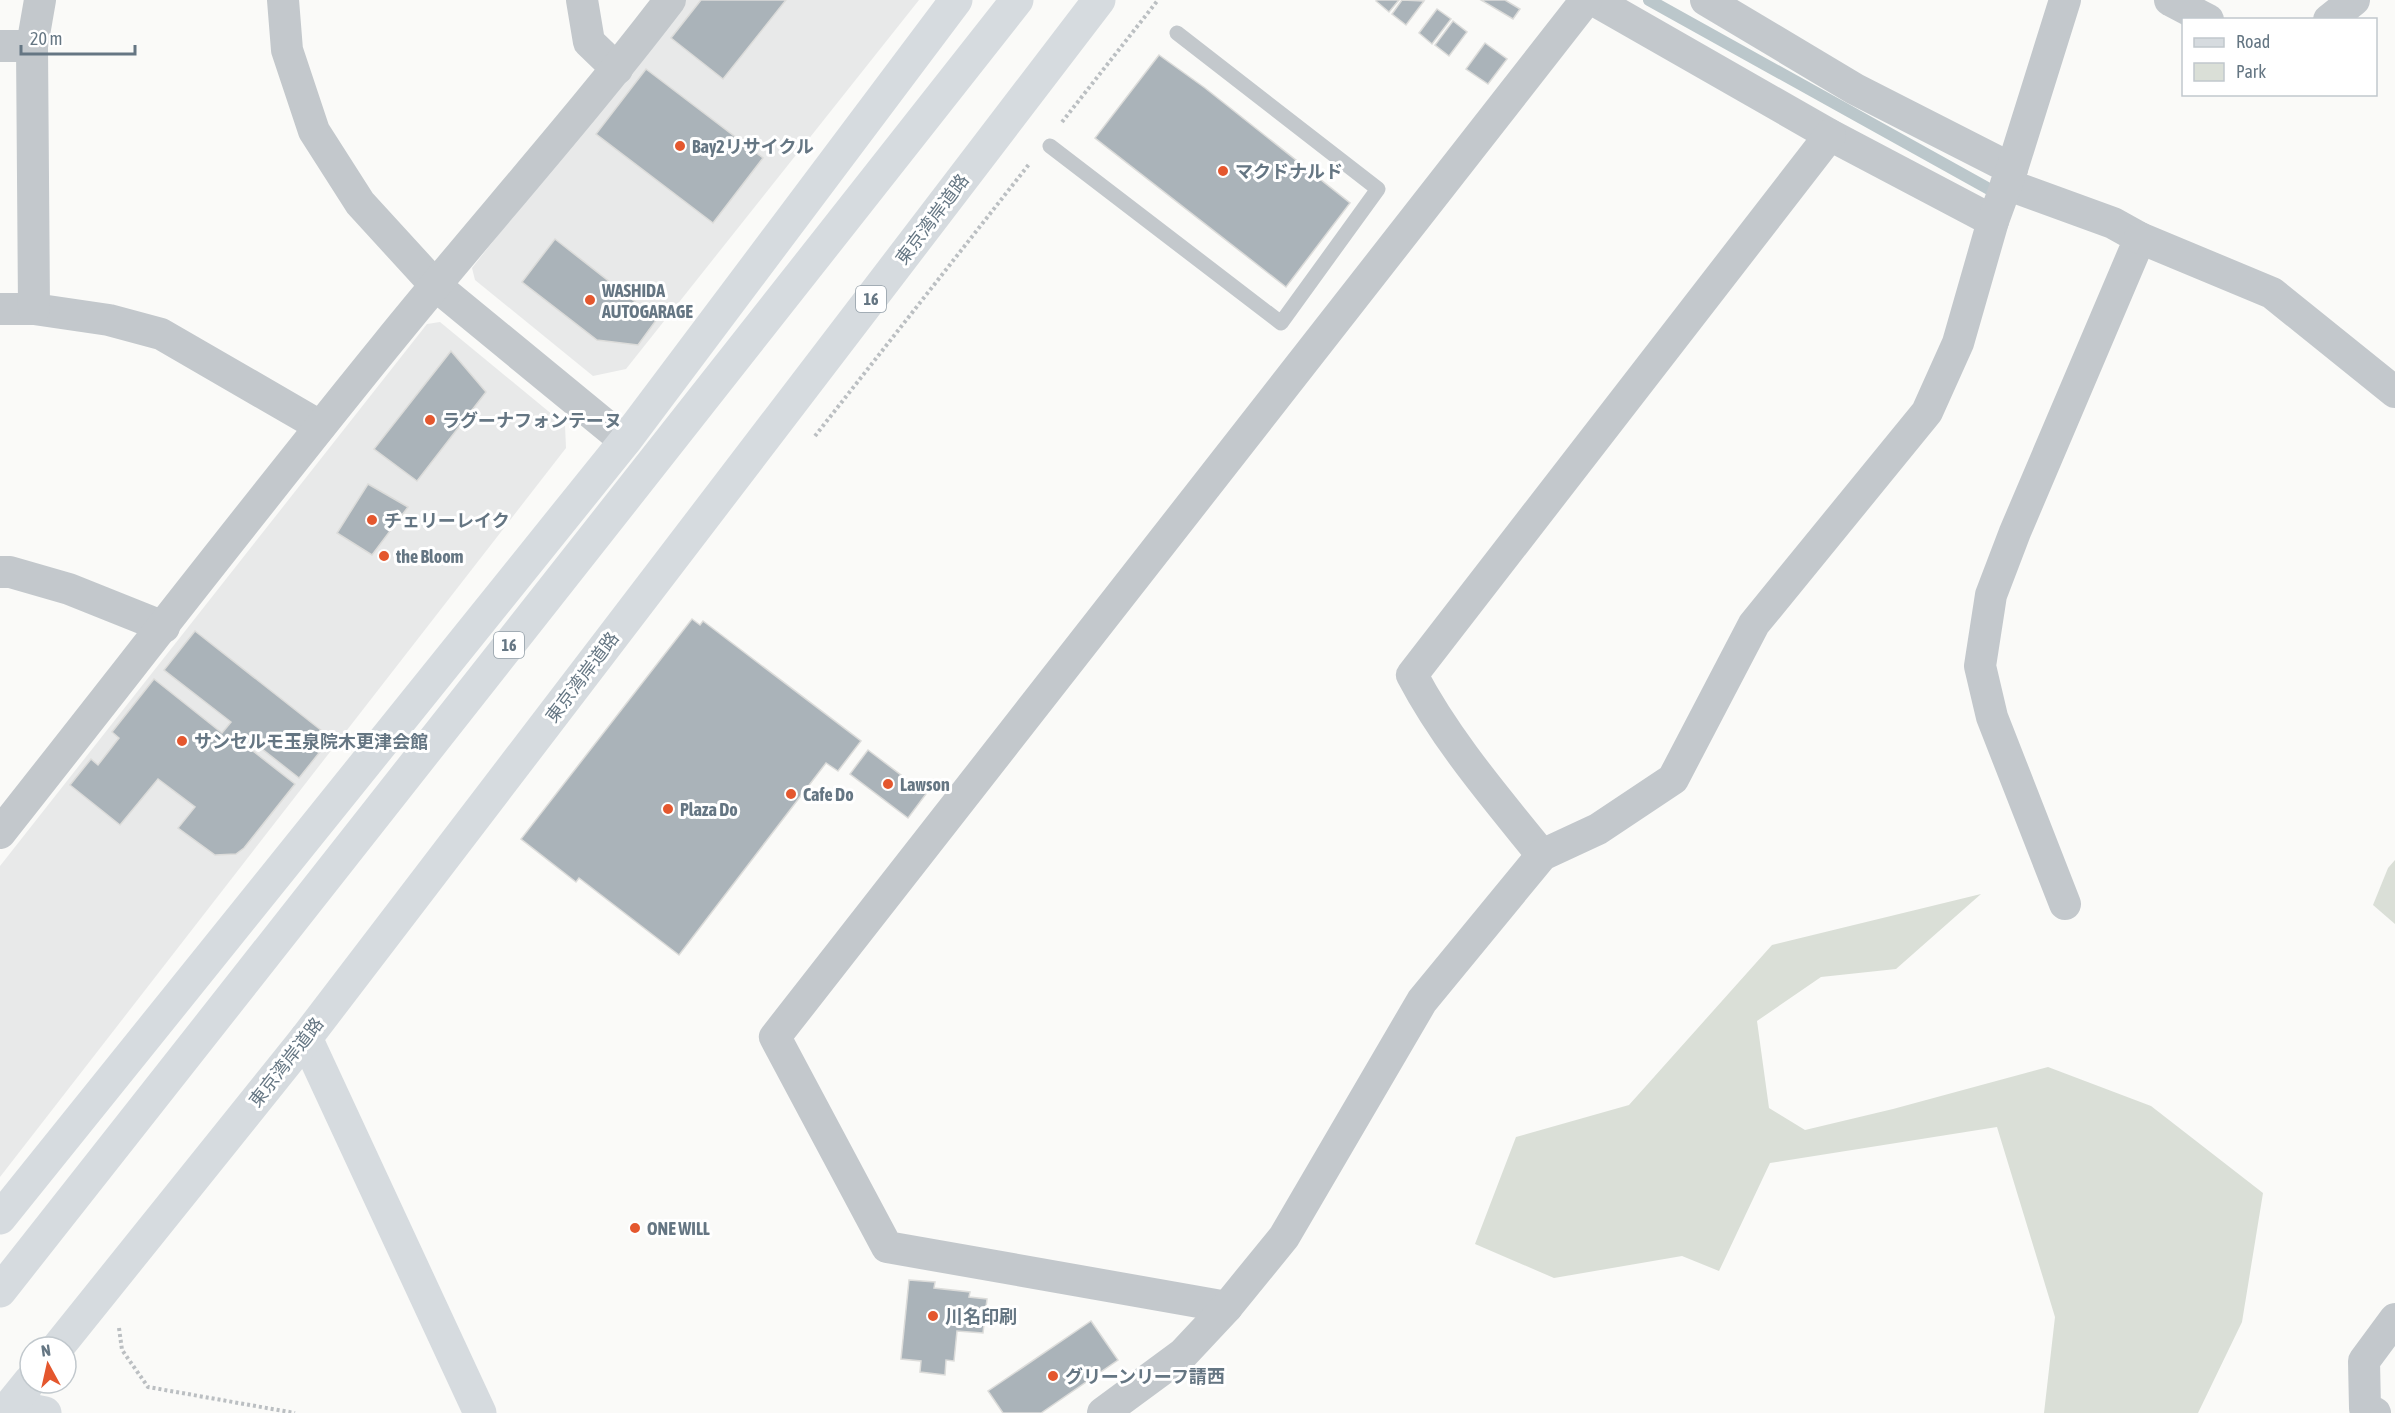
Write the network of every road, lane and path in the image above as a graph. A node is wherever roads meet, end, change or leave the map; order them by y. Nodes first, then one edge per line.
1 (40, 0) edge
2 (283, 0) edge
3 (582, 0) edge
4 (670, 0) edge
5 (956, 0) edge
6 (1017, 0) edge
7 (1099, 0) edge
8 (1586, 0) edge
9 (1593, 0) edge
10 (1706, 0) edge
11 (2065, 0) edge
12 (2170, 0) edge
13 (2354, 0) edge
14 (2204, 18) edge
15 (2332, 18) edge
16 (1177, 33) dead end
17 (0, 46) edge
18 (32, 46) junction
19 (617, 69) junction
20 (1830, 135) junction
21 (1050, 146) dead end
22 (2009, 177) junction
23 (1993, 221) junction
24 (2140, 238) junction
25 (435, 285) junction
26 (0, 309) edge
27 (34, 309) junction
28 (2395, 392) edge
29 (320, 426) junction
30 (625, 441) junction
31 (0, 572) edge
32 (164, 627) junction
33 (0, 833) edge
34 (1542, 855) junction
35 (2065, 904) dead end
36 (306, 1038) junction
37 (0, 1218) edge
38 (0, 1291) edge
39 (1227, 1307) junction
40 (118, 1318) dead end
41 (2395, 1319) edge
42 (68, 1335) edge
43 (18, 1394) edge
44 (5, 1408) edge
45 (45, 1413) edge
46 (294, 1413) edge
47 (480, 1413) edge
48 (1103, 1413) edge
49 (2375, 1413) edge

1 - 18 street
2 - 25 street
3 - 19 street
4 - 19 street
5 - 30 main road, 16
6 - 38 main road, 16
7 - 36 main road, 東京湾岸道路 / 16
8 - 39 street
9 - 20 street
10 - 22 street
11 - 22 street
12 - 14 street
13 - 15 street
16 - 21 lane
17 - 18 street
18 - 27 street
19 - 25 street
20 - 23 street
20 - 34 street
22 - 23 street
22 - 24 street
23 - 34 street
24 - 28 street
24 - 35 street
25 - 29 street
25 - 30 street
26 - 27 street
27 - 29 street
29 - 32 street
30 - 37 main road, 16
31 - 32 street
32 - 33 street
34 - 39 street
36 - 42 main road, 東京湾岸道路 / 16
36 - 47 main road
39 - 48 street
40 - 46 path
41 - 49 street
43 - 44 main road
44 - 45 main road

